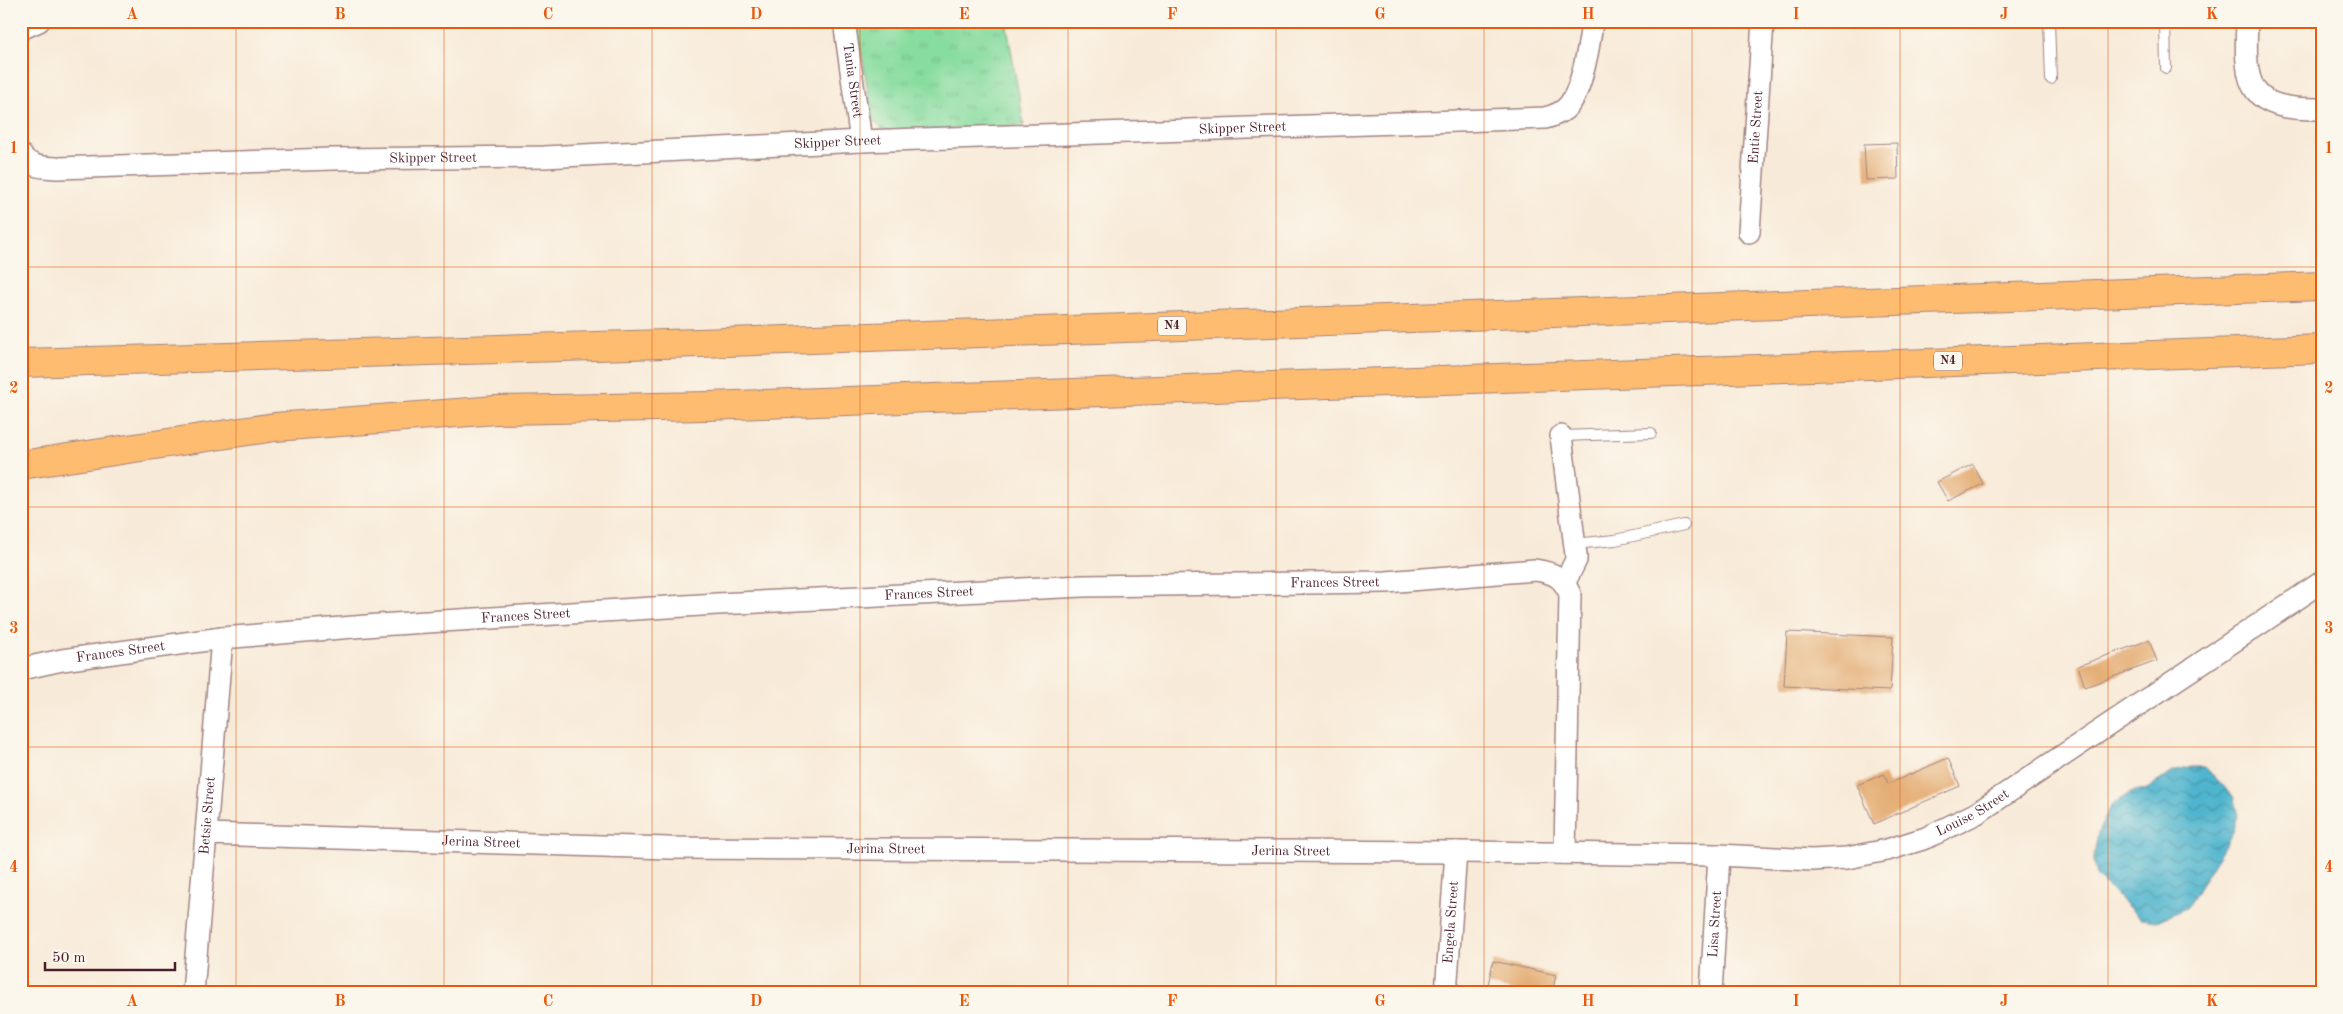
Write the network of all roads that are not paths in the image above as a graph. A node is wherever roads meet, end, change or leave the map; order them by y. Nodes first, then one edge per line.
1 (39, 21) edge
2 (844, 21) edge
3 (1592, 21) edge
4 (1763, 21) edge
5 (2050, 21) edge
6 (2164, 21) edge
7 (2247, 21) edge
8 (21, 29) edge
9 (2166, 68) dead end
10 (2051, 79) dead end
11 (2322, 109) edge
12 (861, 141) junction
13 (21, 155) edge
14 (1749, 232) dead end
15 (2322, 286) edge
16 (2322, 349) edge
17 (21, 363) edge
18 (1651, 433) dead end
19 (1560, 436) joint
20 (21, 465) edge
21 (1684, 525) dead end
22 (1574, 544) junction
23 (1564, 582) junction
24 (2322, 582) edge
25 (222, 638) junction
26 (21, 669) edge
27 (206, 834) junction
28 (1456, 852) junction
29 (1565, 853) junction
30 (1719, 855) junction
31 (193, 993) edge
32 (1446, 993) edge
33 (1711, 993) edge

1 - 8 street
2 - 12 street, Tania Street
3 - 12 street, Skipper Street
4 - 14 street, Entie Street
5 - 10 lane
6 - 9 lane
7 - 11 street
12 - 13 street, Skipper Street
15 - 17 highway, N4
16 - 20 highway, N4
18 - 19 lane
19 - 22 street
21 - 22 lane
22 - 23 street
23 - 25 street, Frances Street
23 - 29 street
24 - 30 street, Louise Street
25 - 26 street, Frances Street
25 - 27 street, Betsie Street
27 - 28 street, Jerina Street
27 - 31 street, Betsie Street
28 - 29 street, Jerina Street
28 - 32 street, Engela Street
29 - 30 street, Louise Street
30 - 33 street, Lisa Street

